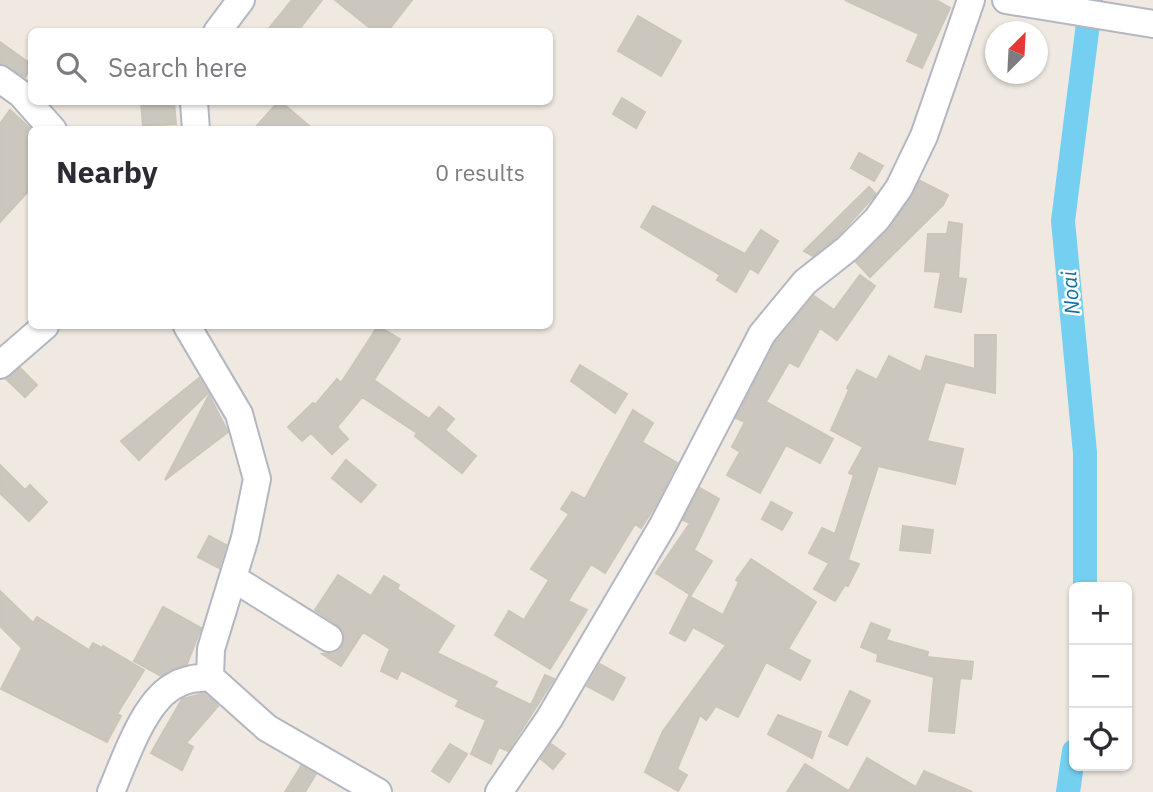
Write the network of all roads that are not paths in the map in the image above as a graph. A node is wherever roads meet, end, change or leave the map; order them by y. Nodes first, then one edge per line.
1 (241, 0) edge
2 (971, 0) edge
3 (1009, 1) edge
4 (1141, 22) edge
5 (220, 28) edge
6 (0, 79) edge
7 (28, 102) edge
8 (31, 105) edge
9 (194, 105) edge
10 (49, 126) edge
11 (196, 126) edge
12 (42, 329) edge
13 (189, 329) edge
14 (0, 365) edge
15 (233, 578) junction
16 (329, 638) dead end
17 (210, 677) junction
18 (369, 790) edge
19 (111, 792) edge
20 (499, 792) edge

1 - 5 street
2 - 20 street
3 - 4 street
6 - 7 street
8 - 10 street
9 - 11 street
12 - 14 street
13 - 15 street
15 - 16 street
15 - 17 street
17 - 18 street
17 - 19 street

